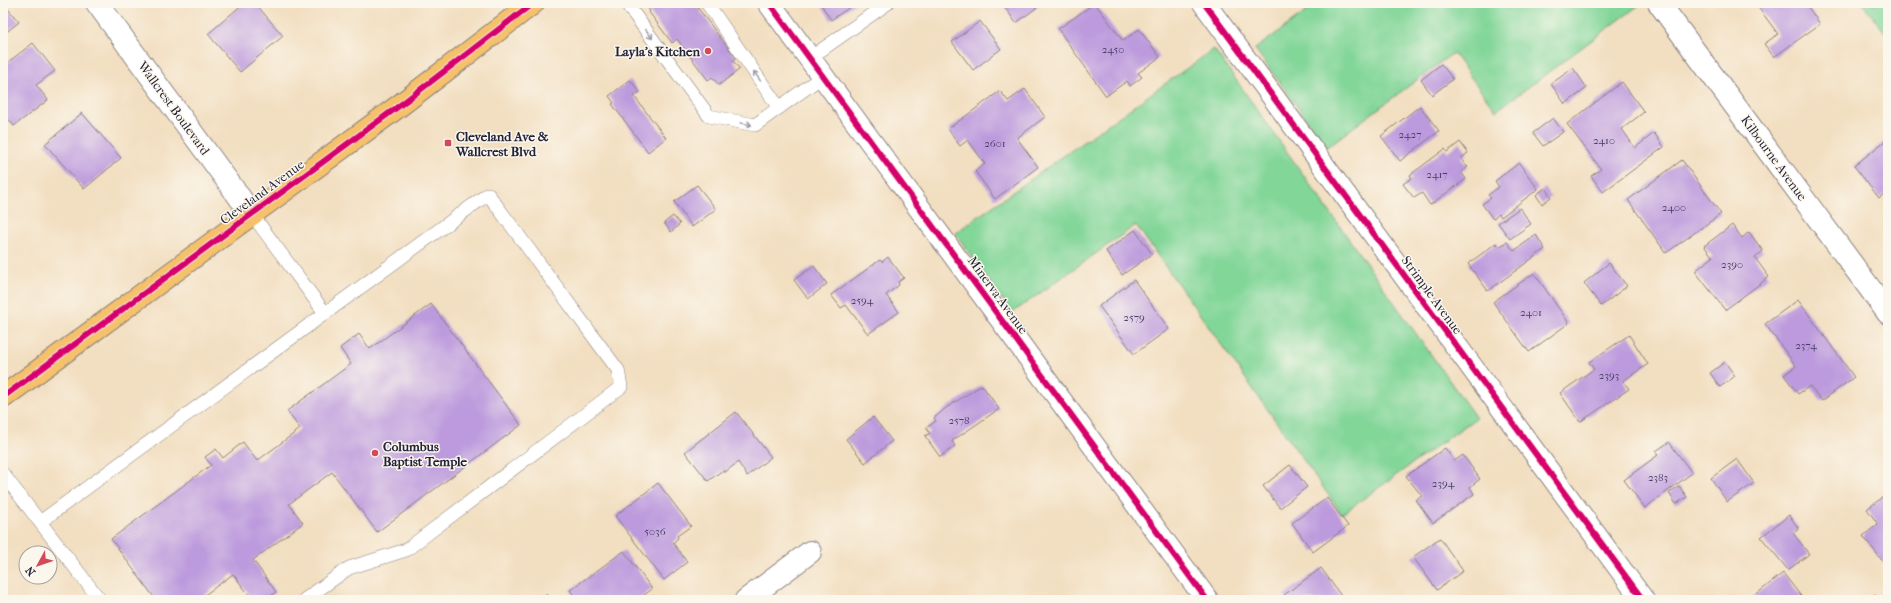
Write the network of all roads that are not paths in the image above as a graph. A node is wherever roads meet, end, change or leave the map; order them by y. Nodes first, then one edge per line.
1 (97, 3) edge
2 (533, 3) edge
3 (626, 3) edge
4 (707, 3) edge
5 (769, 3) edge
6 (888, 3) edge
7 (1204, 3) edge
8 (1659, 3) edge
9 (810, 58) junction
10 (823, 76) junction
11 (779, 108) junction
12 (251, 213) junction
13 (325, 313) junction
14 (1888, 313) edge
15 (3, 397) edge
16 (3, 474) edge
17 (40, 522) junction
18 (810, 552) dead end
19 (100, 600) edge
20 (304, 600) edge
21 (746, 600) edge
22 (1207, 600) edge
23 (1643, 600) edge

1 - 12 street, Wallcrest Boulevard
2 - 12 main road, Cleveland Avenue
3 -> 11 lane
11 -> 4 lane
5 - 9 street, Minerva Avenue
6 - 9 lane
7 - 23 street, Strimple Avenue
8 - 14 street, Kilbourne Avenue
9 - 10 street, Minerva Avenue
10 - 11 lane
10 - 22 street, Minerva Avenue
12 - 13 lane
12 - 15 main road, Cleveland Avenue
13 - 17 lane
13 - 20 lane
16 - 17 lane
17 - 19 lane
18 - 21 street

